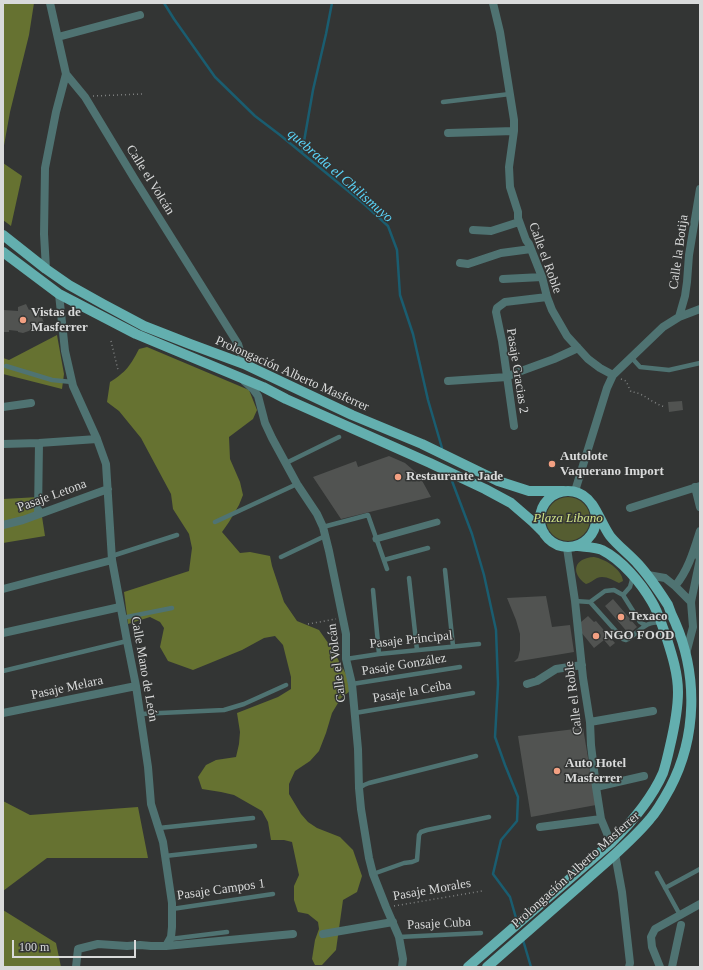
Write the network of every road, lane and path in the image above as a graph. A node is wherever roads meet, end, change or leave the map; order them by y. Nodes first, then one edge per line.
1 (50, 3) edge
2 (492, 3) edge
3 (140, 16) dead end
4 (58, 37) junction
5 (66, 74) junction
6 (142, 94) dead end
7 (510, 94) junction
8 (85, 96) junction
9 (443, 102) dead end
10 (514, 131) junction
11 (448, 134) dead end
12 (700, 190) edge
13 (519, 222) junction
14 (473, 230) dead end
15 (3, 235) edge
16 (531, 249) junction
17 (3, 252) edge
18 (460, 263) dead end
19 (46, 269) junction
20 (542, 277) junction
21 (503, 279) dead end
22 (59, 294) junction
23 (546, 297) junction
24 (700, 309) edge
25 (679, 317) junction
26 (111, 341) dead end
27 (578, 348) junction
28 (631, 357) junction
29 (244, 364) junction
30 (700, 364) edge
31 (6, 366) dead end
32 (118, 370) dead end
33 (613, 375) junction
34 (237, 376) junction
35 (507, 377) junction
36 (448, 381) dead end
37 (72, 382) junction
38 (31, 403) dead end
39 (3, 407) edge
40 (666, 407) dead end
41 (514, 426) dead end
42 (339, 437) dead end
43 (97, 439) junction
44 (40, 443) junction
45 (3, 444) edge
46 (286, 463) junction
47 (297, 484) junction
48 (697, 486) edge
49 (108, 489) junction
50 (564, 491) junction
51 (575, 491) junction
52 (592, 504) junction
53 (700, 507) edge
54 (630, 508) dead end
55 (38, 514) junction
56 (216, 522) dead end
57 (437, 522) dead end
58 (3, 525) edge
59 (323, 527) junction
60 (700, 531) edge
61 (544, 533) junction
62 (177, 535) dead end
63 (325, 536) junction
64 (376, 539) junction
65 (578, 546) junction
66 (428, 548) dead end
67 (567, 548) junction
68 (694, 548) junction
69 (281, 557) dead end
70 (112, 558) junction
71 (700, 558) edge
72 (384, 560) junction
73 (387, 569) dead end
74 (445, 570) dead end
75 (648, 575) junction
76 (633, 576) junction
77 (409, 578) dead end
78 (675, 586) junction
79 (3, 589) edge
80 (373, 590) dead end
81 (623, 595) junction
82 (575, 601) junction
83 (590, 602) junction
84 (692, 602) junction
85 (120, 607) junction
86 (172, 608) dead end
87 (122, 618) junction
88 (344, 618) junction
89 (308, 624) dead end
90 (662, 624) junction
91 (646, 625) junction
92 (3, 633) edge
93 (126, 641) junction
94 (479, 644) dead end
95 (452, 646) junction
96 (417, 650) junction
97 (379, 654) junction
98 (686, 655) junction
99 (346, 659) junction
100 (582, 664) junction
101 (460, 667) dead end
102 (3, 671) edge
103 (352, 684) junction
104 (527, 684) dead end
105 (136, 686) junction
106 (286, 686) dead end
107 (474, 693) dead end
108 (653, 711) dead end
109 (3, 713) edge
110 (355, 713) junction
111 (140, 714) junction
112 (590, 722) junction
113 (476, 756) dead end
114 (644, 776) dead end
115 (596, 787) junction
116 (359, 788) junction
117 (489, 817) dead end
118 (253, 818) dead end
119 (601, 820) junction
120 (540, 827) dead end
121 (158, 828) junction
122 (611, 843) junction
123 (255, 846) dead end
124 (615, 854) junction
125 (165, 856) junction
126 (700, 869) edge
127 (657, 873) dead end
128 (373, 874) junction
129 (665, 888) junction
130 (482, 890) dead end
131 (273, 894) dead end
132 (700, 904) edge
133 (386, 907) junction
134 (172, 909) junction
135 (680, 915) junction
136 (393, 922) junction
137 (681, 925) dead end
138 (227, 932) dead end
139 (293, 934) dead end
140 (322, 934) dead end
141 (481, 934) dead end
142 (399, 937) junction
143 (168, 942) junction
144 (76, 967) edge
145 (402, 967) edge
146 (468, 967) edge
147 (487, 967) edge
148 (629, 967) edge
149 (660, 967) edge
150 (672, 967) edge

1 - 4 street, Calle el Volcán
2 - 7 street, Calle el Roble
3 - 4 street
4 - 5 street, Calle el Volcán
5 - 8 street, Calle el Volcán
5 - 19 street
6 - 8 path
7 - 9 lane
7 - 10 street, Calle el Roble
8 - 29 street, Calle el Volcán
10 - 11 street
10 - 13 street, Calle el Roble
12 - 25 street, Calle la Botija
13 - 14 street
13 - 16 street, Calle el Roble
15 - 19 main road, Prolongación Alberto Masferrer
16 - 18 street
16 - 20 street, Calle el Roble
17 - 22 main road, Prolongación Alberto Masferrer
19 - 29 main road, Prolongación Alberto Masferrer
20 - 21 street
20 - 23 street, Calle el Roble
22 - 34 main road, Prolongación Alberto Masferrer
22 - 37 street, Calle Mano de León
23 - 27 street, Calle el Roble
23 - 35 street, Pasaje Gracias 2
24 - 25 street
25 - 28 street
26 - 32 path
27 - 33 street, Calle el Roble
27 - 35 street
28 - 30 lane
28 - 33 street
29 - 50 main road, Prolongación Alberto Masferrer
31 - 37 lane
33 - 40 path
33 - 51 street
34 - 46 street, Calle el Volcán
34 - 61 main road, Prolongación Alberto Masferrer
35 - 36 street
35 - 41 street, Pasaje Gracias 2
37 - 43 street, Calle Mano de León
38 - 39 street
42 - 46 lane
43 - 44 street
43 - 49 street, Calle Mano de León
44 - 45 street
44 - 55 street
46 - 47 street, Calle el Volcán
47 - 56 lane
47 - 59 street, Calle el Volcán
48 - 53 street
48 - 54 street
49 - 55 street, Pasaje Letona
49 - 70 street, Calle Mano de León
50 - 51 main road
50 - 61 main road
51 - 52 main road
52 - 65 main road
52 - 75 main road, Prolongación Alberto Masferrer
55 - 58 street, Pasaje Letona
57 - 64 street
59 - 63 street, Calle el Volcán
59 - 64 lane
60 - 68 street
61 - 67 main road
62 - 70 lane
63 - 69 lane
63 - 88 street, Calle el Volcán
64 - 72 lane
65 - 67 main road
65 - 76 main road, Prolongación Alberto Masferrer
66 - 72 lane
67 - 82 street, Calle el Roble
68 - 71 street
68 - 78 street
70 - 79 street
70 - 85 street, Calle Mano de León
71 - 84 street
72 - 73 lane
74 - 95 lane
75 - 78 street
75 - 98 main road, Prolongación Alberto Masferrer
76 - 81 lane
76 - 90 main road, Prolongación Alberto Masferrer
77 - 96 lane
78 - 84 street
80 - 97 lane
81 - 83 lane
81 - 91 lane
82 - 83 lane
82 - 100 street, Calle el Roble
83 - 91 lane
84 - 98 street
85 - 87 street, Calle Mano de León
85 - 92 street
86 - 87 lane
87 - 93 street, Calle Mano de León
88 - 89 path
88 - 99 street, Calle el Volcán
90 - 91 lane
90 - 122 main road, Prolongación Alberto Masferrer
93 - 102 lane
93 - 105 street, Calle Mano de León
94 - 95 lane, Pasaje Principal
95 - 96 lane, Pasaje Principal
96 - 97 lane, Pasaje Principal
97 - 99 lane, Pasaje Principal
98 - 124 main road, Prolongación Alberto Masferrer
99 - 103 street, Calle el Volcán
100 - 104 street
100 - 112 street, Calle el Roble
101 - 103 lane, Pasaje González
103 - 110 street, Calle el Volcán
105 - 109 street, Pasaje Melara
105 - 111 street, Calle Mano de León
106 - 111 lane
107 - 110 lane, Pasaje la Ceiba
108 - 112 street
110 - 116 street, Calle el Volcán
111 - 121 street, Calle Mano de León
112 - 115 street, Calle el Roble
113 - 116 lane
114 - 115 street
115 - 119 street, Calle el Roble
116 - 128 street, Calle el Volcán
117 - 128 lane
118 - 121 lane
119 - 120 street
119 - 122 street, Calle el Roble
121 - 125 street, Calle Mano de León
122 - 146 main road, Prolongación Alberto Masferrer
123 - 125 lane
124 - 147 main road, Prolongación Alberto Masferrer
124 - 148 street
125 - 134 street, Calle Mano de León
126 - 129 lane
127 - 129 lane
128 - 133 street, Calle el Volcán
129 - 135 lane
130 - 133 path, Pasaje Morales
131 - 134 lane, Pasaje Campos 1
132 - 135 street
133 - 136 street, Calle el Volcán
134 - 143 street, Calle Mano de León
135 - 149 street
136 - 140 street
136 - 142 street, Calle el Volcán
137 - 150 street
138 - 143 lane
139 - 143 street
141 - 142 lane, Pasaje Cuba
142 - 145 street, Calle el Volcán
143 - 144 street

